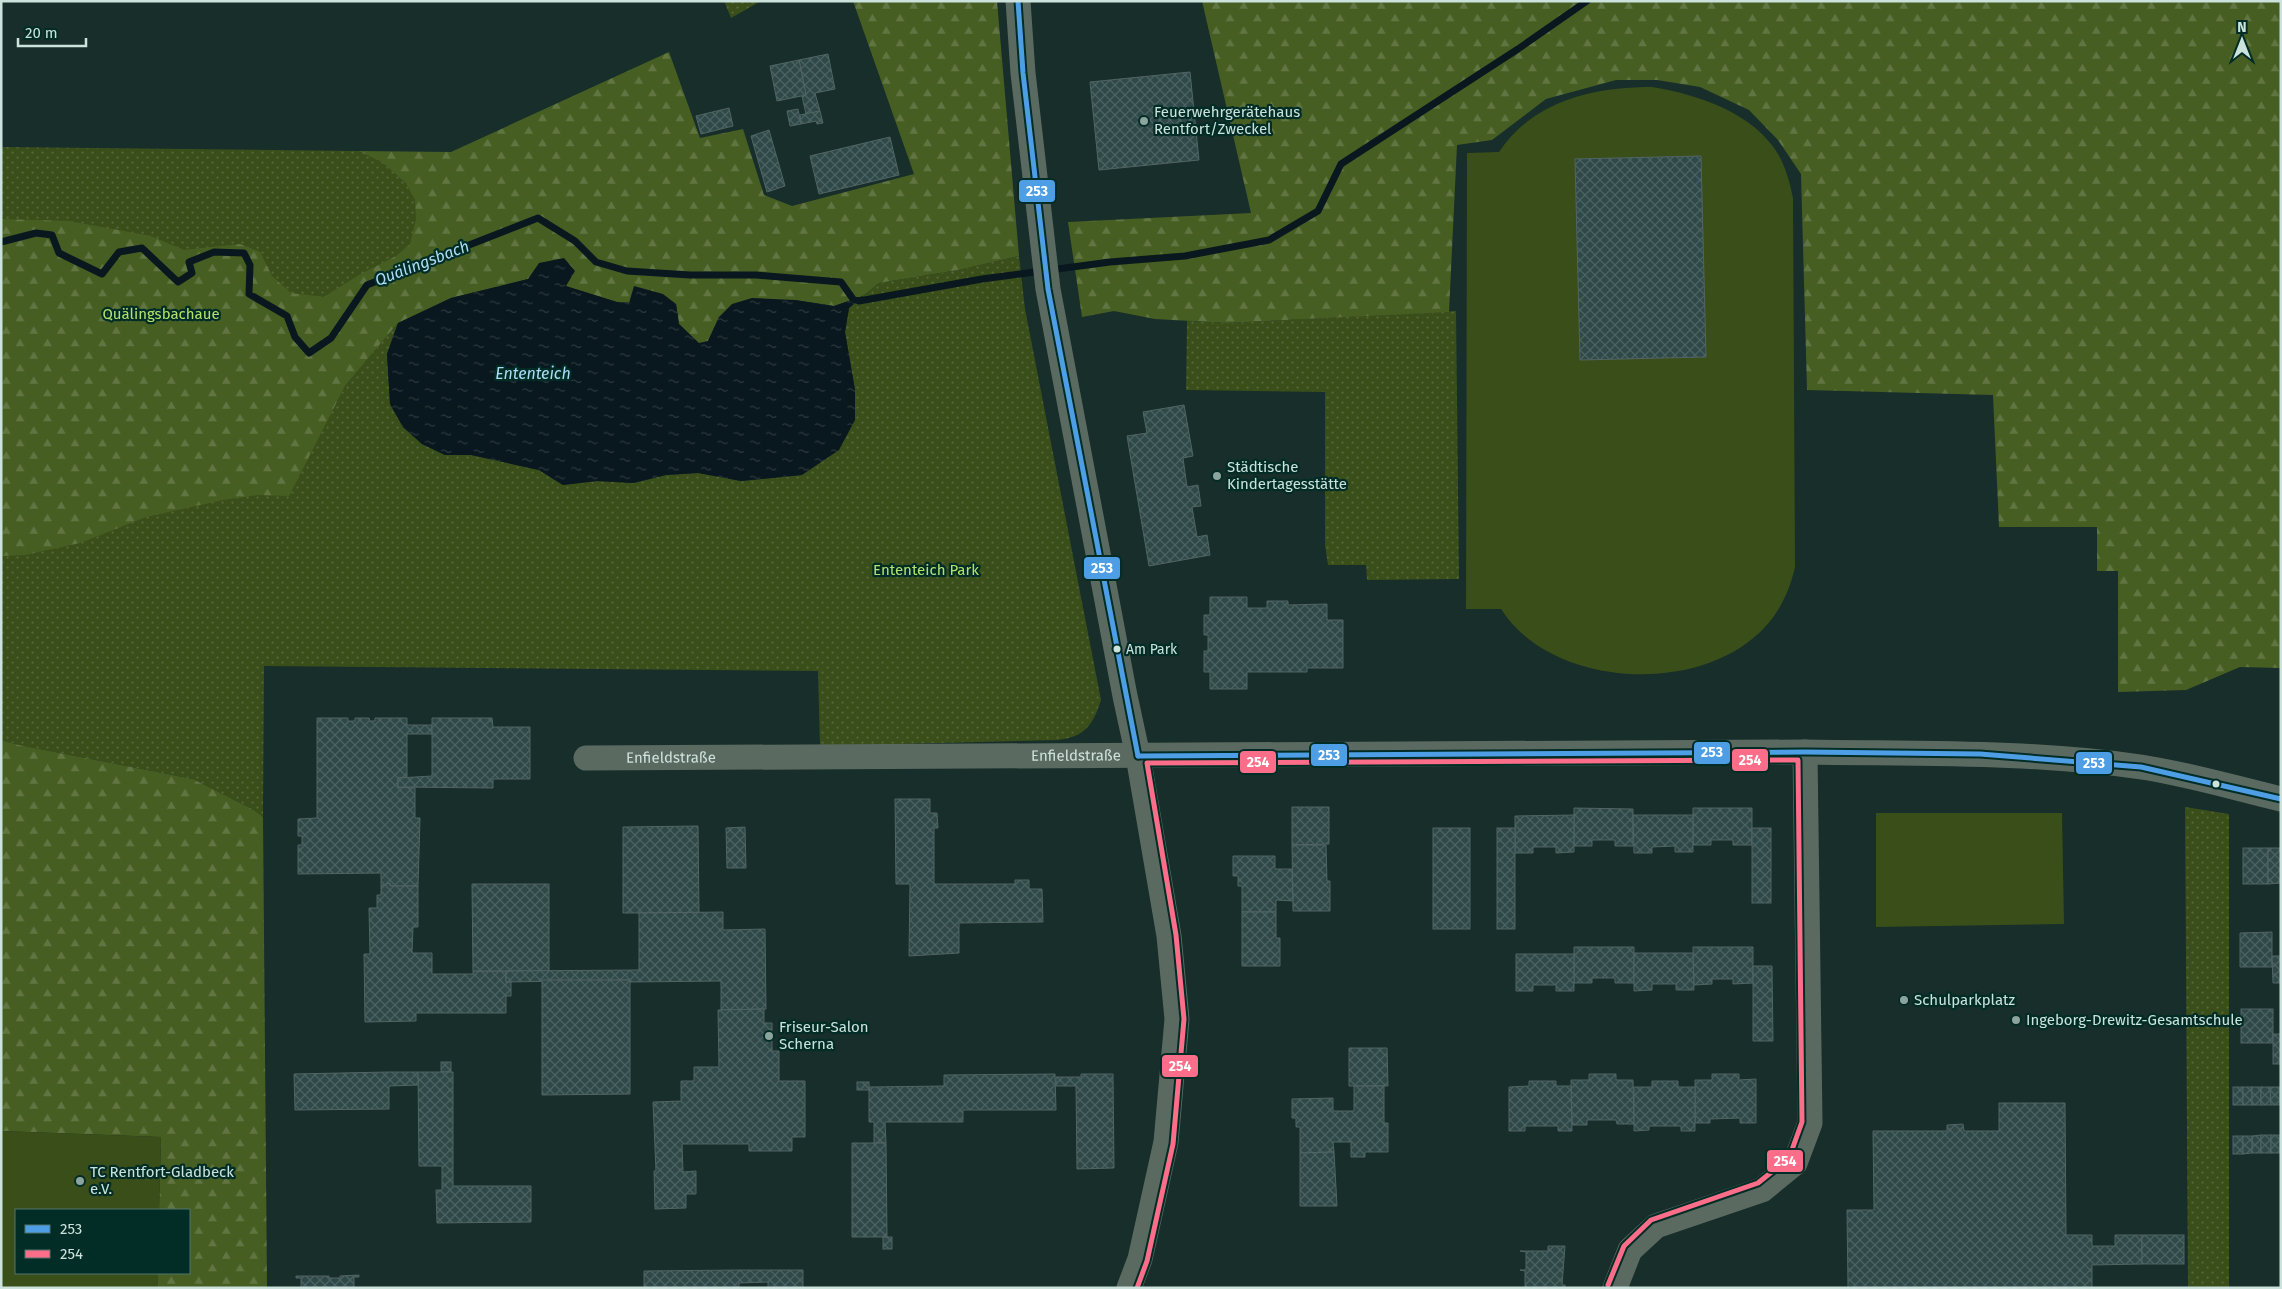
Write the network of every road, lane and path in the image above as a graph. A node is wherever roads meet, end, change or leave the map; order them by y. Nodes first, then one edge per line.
1 (1018, 1) edge
2 (1805, 752) junction
3 (1138, 756) junction
4 (586, 758) dead end
5 (2281, 799) edge
6 (1129, 1288) edge
7 (1615, 1288) edge

1 - 3 street
2 - 3 street, Enfieldstraße
2 - 5 street, Enfieldstraße
2 - 7 street
3 - 4 street, Enfieldstraße
3 - 6 street

